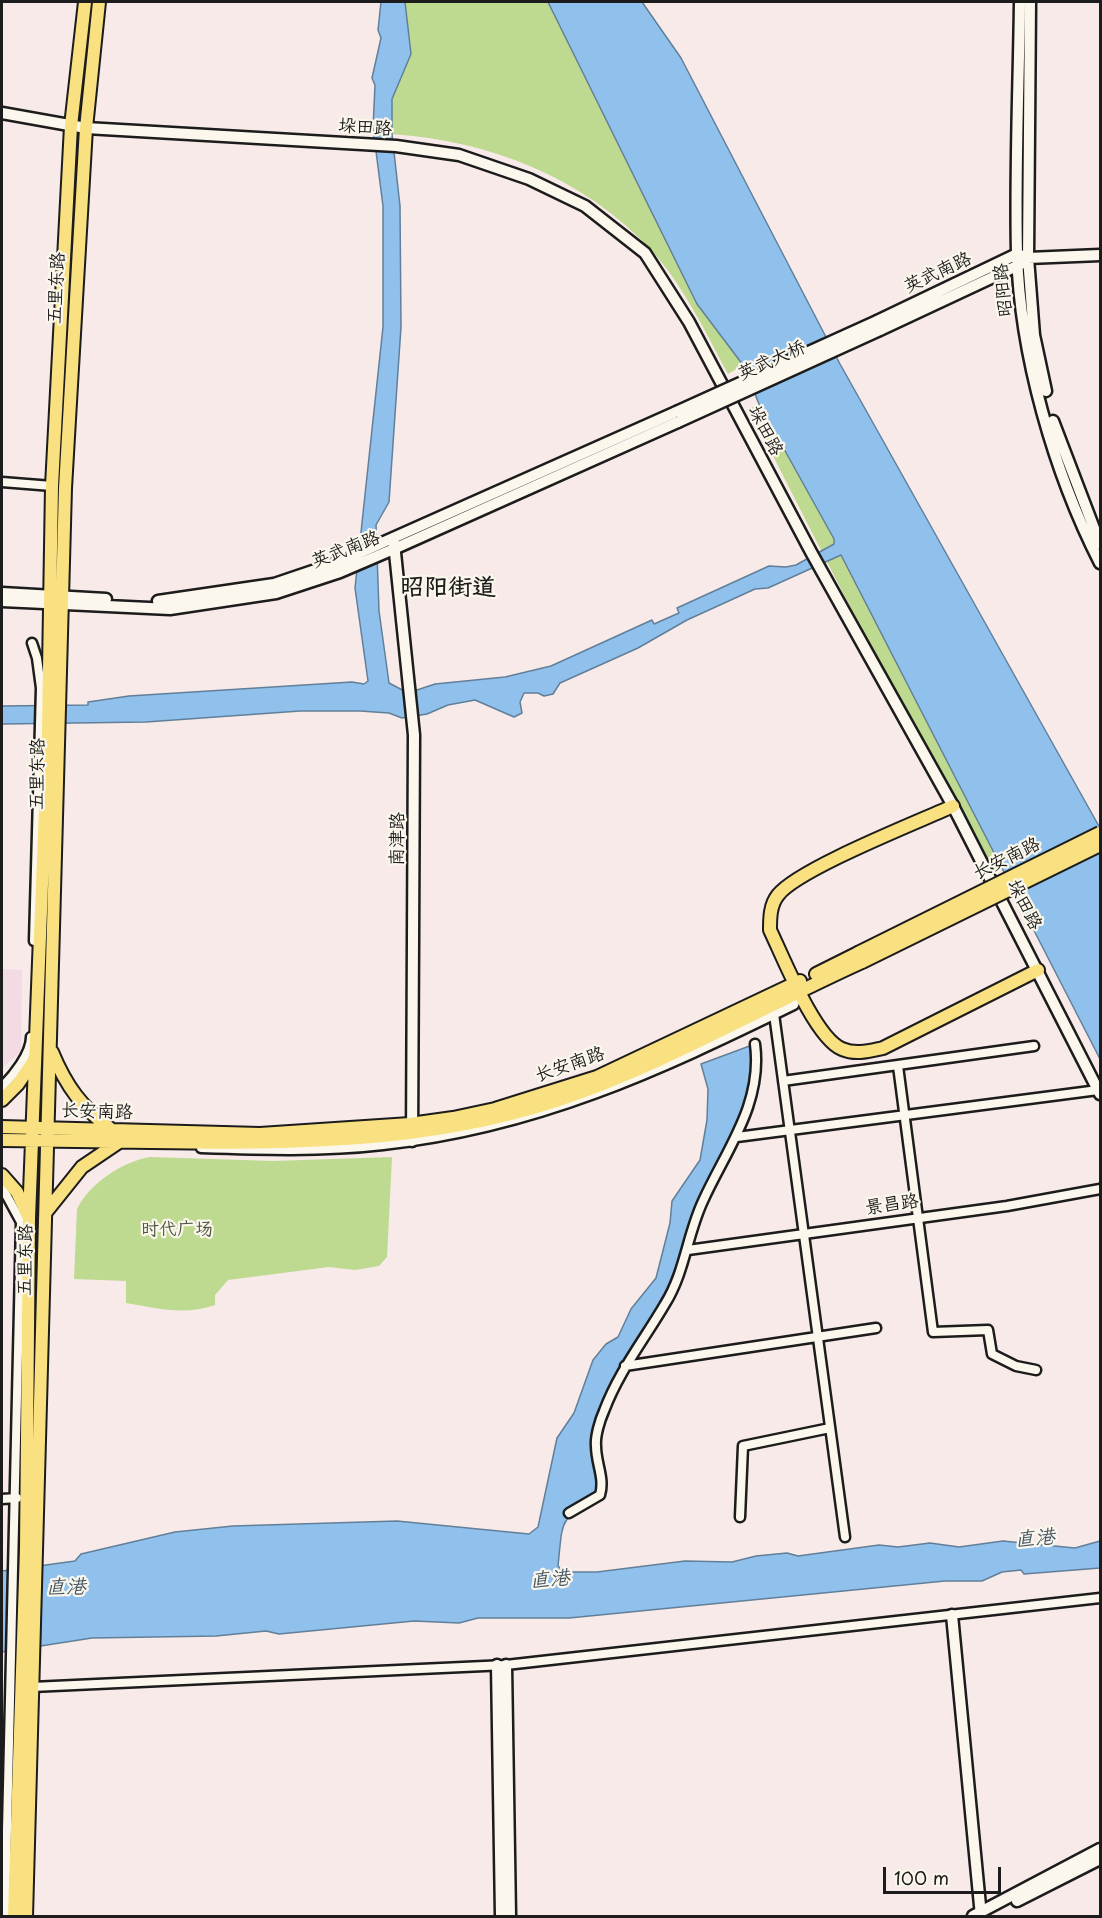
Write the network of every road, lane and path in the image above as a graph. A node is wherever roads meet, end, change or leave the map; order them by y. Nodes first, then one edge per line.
1 (85, 2) edge
2 (99, 2) edge
3 (1020, 2) edge
4 (1030, 2) edge
5 (2, 113) edge
6 (71, 126) junction
7 (86, 128) junction
8 (1101, 255) edge
9 (1023, 256) junction
10 (1018, 267) junction
11 (878, 325) junction
12 (677, 417) joint
13 (2, 482) edge
14 (52, 486) junction
15 (394, 544) junction
16 (1101, 544) edge
17 (1101, 563) edge
18 (2, 593) edge
19 (2, 601) edge
20 (56, 601) junction
21 (32, 643) dead end
22 (49, 683) junction
23 (48, 732) junction
24 (953, 806) junction
25 (1101, 833) edge
26 (1101, 845) edge
27 (860, 957) junction
28 (1038, 970) junction
29 (798, 986) junction
30 (774, 1014) junction
31 (755, 1044) dead end
32 (1034, 1046) dead end
33 (50, 1047) junction
34 (35, 1058) junction
35 (898, 1066) junction
36 (783, 1081) junction
37 (2, 1087) edge
38 (1099, 1092) edge
39 (2, 1100) edge
40 (905, 1117) junction
41 (2, 1127) edge
42 (47, 1128) junction
43 (112, 1130) junction
44 (790, 1132) junction
45 (411, 1133) junction
46 (38, 1136) junction
47 (737, 1137) junction
48 (2, 1140) edge
49 (120, 1141) junction
50 (138, 1148) dead end
51 (2, 1175) edge
52 (2, 1187) edge
53 (1101, 1189) edge
54 (45, 1213) junction
55 (29, 1218) junction
56 (918, 1218) junction
57 (806, 1234) junction
58 (688, 1250) junction
59 (876, 1328) dead end
60 (818, 1336) junction
61 (624, 1366) junction
62 (1036, 1370) dead end
63 (830, 1428) junction
64 (14, 1498) junction
65 (33, 1498) junction
66 (2, 1499) edge
67 (569, 1514) dead end
68 (740, 1517) dead end
69 (846, 1537) dead end
70 (26, 1550) junction
71 (1101, 1598) edge
72 (952, 1615) junction
73 (501, 1665) junction
74 (16, 1687) edge
75 (1101, 1849) edge
76 (1101, 1859) edge
77 (980, 1916) edge
78 (5, 1917) edge
79 (14, 1917) edge
80 (26, 1917) edge
81 (501, 1917) edge
82 (510, 1917) edge

1 - 6 main road, 五里东路
2 - 7 main road, 五里东路
3 - 9 street, 昭阳路
4 - 9 street, 昭阳路
5 - 6 street, 垛田路
6 - 7 street, 垛田路
6 - 14 main road, 五里东路
7 - 20 main road, 五里东路
7 - 24 street, 垛田路
8 - 9 street
9 - 10 street, 昭阳路
9 - 11 street, 英武南路
9 - 16 street, 昭阳路
10 - 11 street, 英武南路
10 - 17 street, 昭阳路
11 - 12 street, 英武大桥, bridge
12 - 15 street, 英武南路
13 - 14 street
14 - 20 main road, 五里东路
15 - 20 street, 英武南路
15 - 45 street, 南津路
18 - 20 street, 英武南路
19 - 20 street, 英武南路
20 - 22 main road, 五里东路
21 - 22 street
22 - 23 main road, 五里东路
23 - 33 main road, 五里东路
23 - 34 main road, 五里东路
23 - 37 street
24 - 28 street, 垛田路
24 - 29 main road
25 - 27 main road, 长安南路, bridge
26 - 27 main road, 长安南路, bridge
27 - 29 main road, 长安南路
28 - 29 main road
28 - 38 street, 垛田路
29 - 30 street
29 - 45 main road, 长安南路
30 - 36 street
30 - 45 street
31 - 47 street
32 - 35 street
33 - 42 main road, 五里东路
33 - 43 main road
34 - 39 main road
34 - 46 main road, 五里东路
35 - 36 street
35 - 40 street
36 - 44 street
38 - 40 street
40 - 44 street
40 - 56 street
41 - 46 main road, 长安南路
42 - 43 main road, 长安南路
42 - 46 main road, 长安南路
43 - 45 main road, 长安南路
44 - 47 street
44 - 57 street
45 - 49 main road, 长安南路
45 - 50 street
46 - 48 main road, 长安南路
46 - 49 main road, 长安南路
46 - 54 main road, 五里东路
46 - 55 main road, 五里东路
47 - 58 street
49 - 54 main road
51 - 55 main road
52 - 64 street
53 - 56 street, 景昌路
54 - 65 main road, 五里东路
55 - 65 main road, 五里东路
56 - 57 street, 景昌路
56 - 62 street
57 - 58 street, 景昌路
57 - 60 street
58 - 61 street
59 - 60 street
60 - 61 street
60 - 63 street
61 - 67 street
63 - 68 street
63 - 69 street
64 - 65 street
64 - 66 street
64 - 70 street
65 - 70 main road, 五里东路
70 - 74 main road, 五里东路
71 - 72 street
72 - 73 street
72 - 77 street
73 - 74 street
73 - 81 street
73 - 82 street
74 - 78 street
74 - 79 main road
74 - 80 main road
75 - 77 street
76 - 77 street

